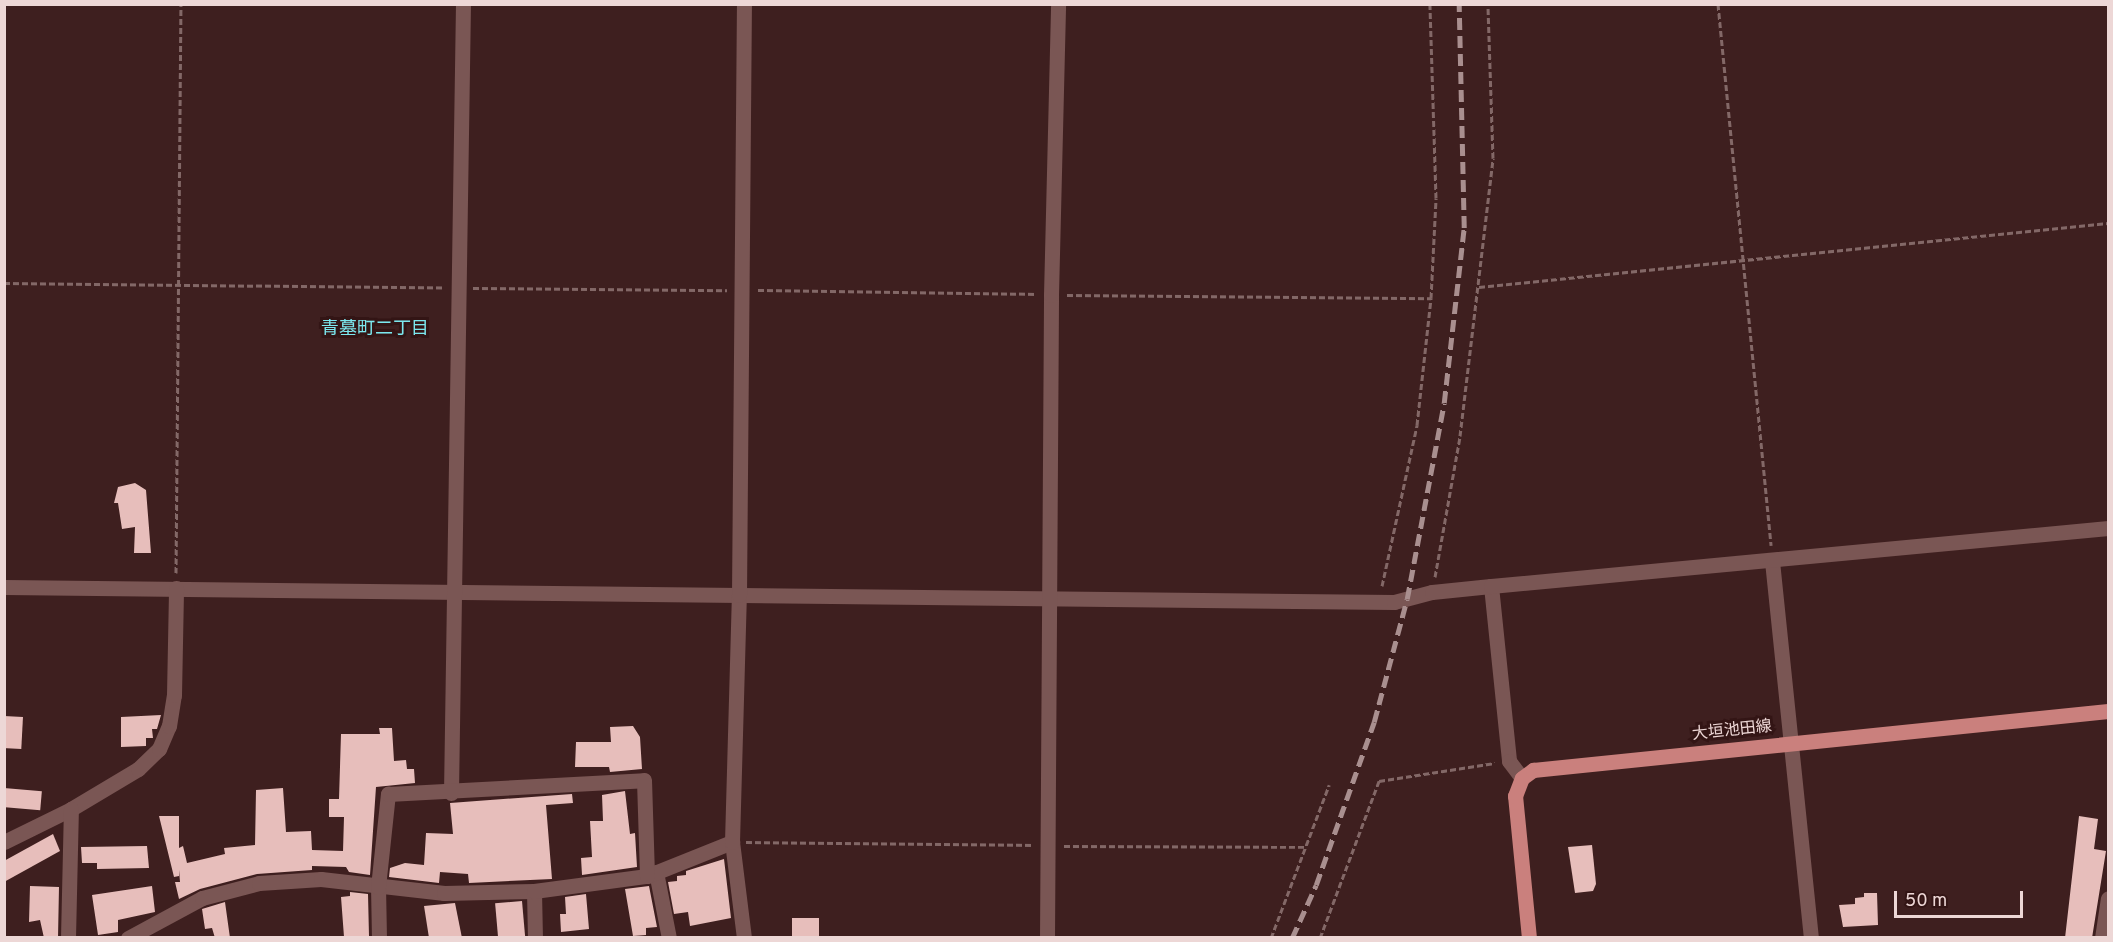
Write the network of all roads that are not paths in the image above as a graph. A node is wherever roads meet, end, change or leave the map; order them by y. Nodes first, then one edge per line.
1 (463, 4) edge
2 (744, 4) edge
3 (1058, 4) edge
4 (2109, 528) edge
5 (1772, 561) junction
6 (1491, 586) junction
7 (4, 587) edge
8 (176, 588) junction
9 (455, 593) junction
10 (739, 595) junction
11 (1050, 596) junction
12 (2109, 711) edge
13 (1792, 742) junction
14 (1522, 778) junction
15 (451, 793) junction
16 (71, 809) junction
17 (4, 842) edge
18 (732, 842) junction
19 (652, 874) junction
20 (378, 886) junction
21 (534, 891) junction
22 (2109, 898) edge
23 (68, 938) edge
24 (128, 938) edge
25 (379, 938) edge
26 (536, 938) edge
27 (669, 938) edge
28 (744, 938) edge
29 (1047, 938) edge
30 (1529, 938) edge
31 (1811, 938) edge
32 (2102, 938) edge

1 - 9 street
2 - 10 street
3 - 11 street
4 - 5 street
5 - 6 street
5 - 13 street
6 - 11 street
6 - 14 street
7 - 8 street
8 - 9 street
8 - 16 street
9 - 10 street
9 - 15 street
10 - 11 street
10 - 18 street
11 - 29 street
12 - 13 main road, 大垣池田線
13 - 14 main road, 大垣池田線
13 - 31 street
14 - 30 main road
15 - 19 street
15 - 20 street
16 - 17 street
16 - 23 street
18 - 19 street
18 - 28 street
19 - 21 street
19 - 27 street
20 - 21 street
20 - 24 street
20 - 25 street
21 - 26 street
22 - 32 street

